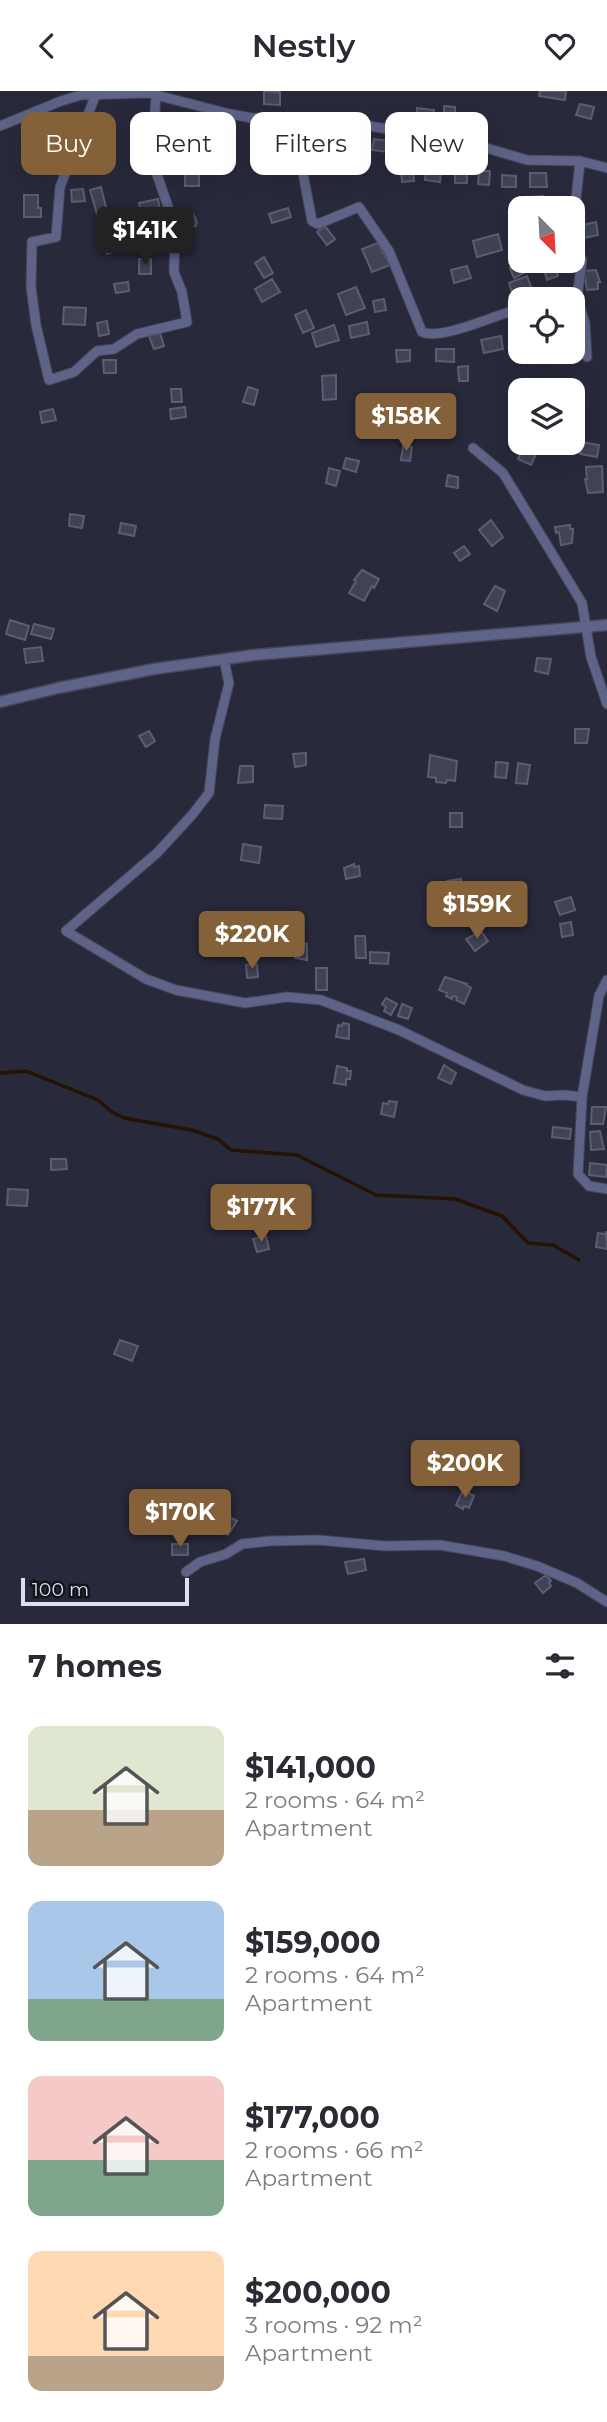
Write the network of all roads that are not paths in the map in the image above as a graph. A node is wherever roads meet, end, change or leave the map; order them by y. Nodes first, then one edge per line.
1 (151, 93) edge
2 (96, 94) junction
3 (250, 118) edge
4 (0, 126) edge
5 (371, 126) edge
6 (580, 162) junction
7 (607, 168) edge
8 (303, 175) edge
9 (578, 287) edge
10 (508, 312) edge
11 (585, 323) edge
12 (587, 356) dead end
13 (473, 448) dead end
14 (587, 625) junction
15 (607, 625) edge
16 (224, 660) junction
17 (0, 702) edge
18 (607, 703) edge
19 (607, 980) edge
20 (582, 1097) junction
21 (607, 1189) edge
22 (186, 1572) dead end
23 (607, 1602) edge

1 - 2 street
1 - 2 street
1 - 3 street
2 - 4 street
5 - 6 street
6 - 7 street
6 - 9 street
8 - 10 street
11 - 12 street
13 - 14 street
14 - 15 street
14 - 16 street
14 - 18 street
16 - 17 street
16 - 20 street
19 - 20 street
20 - 21 street
22 - 23 street

